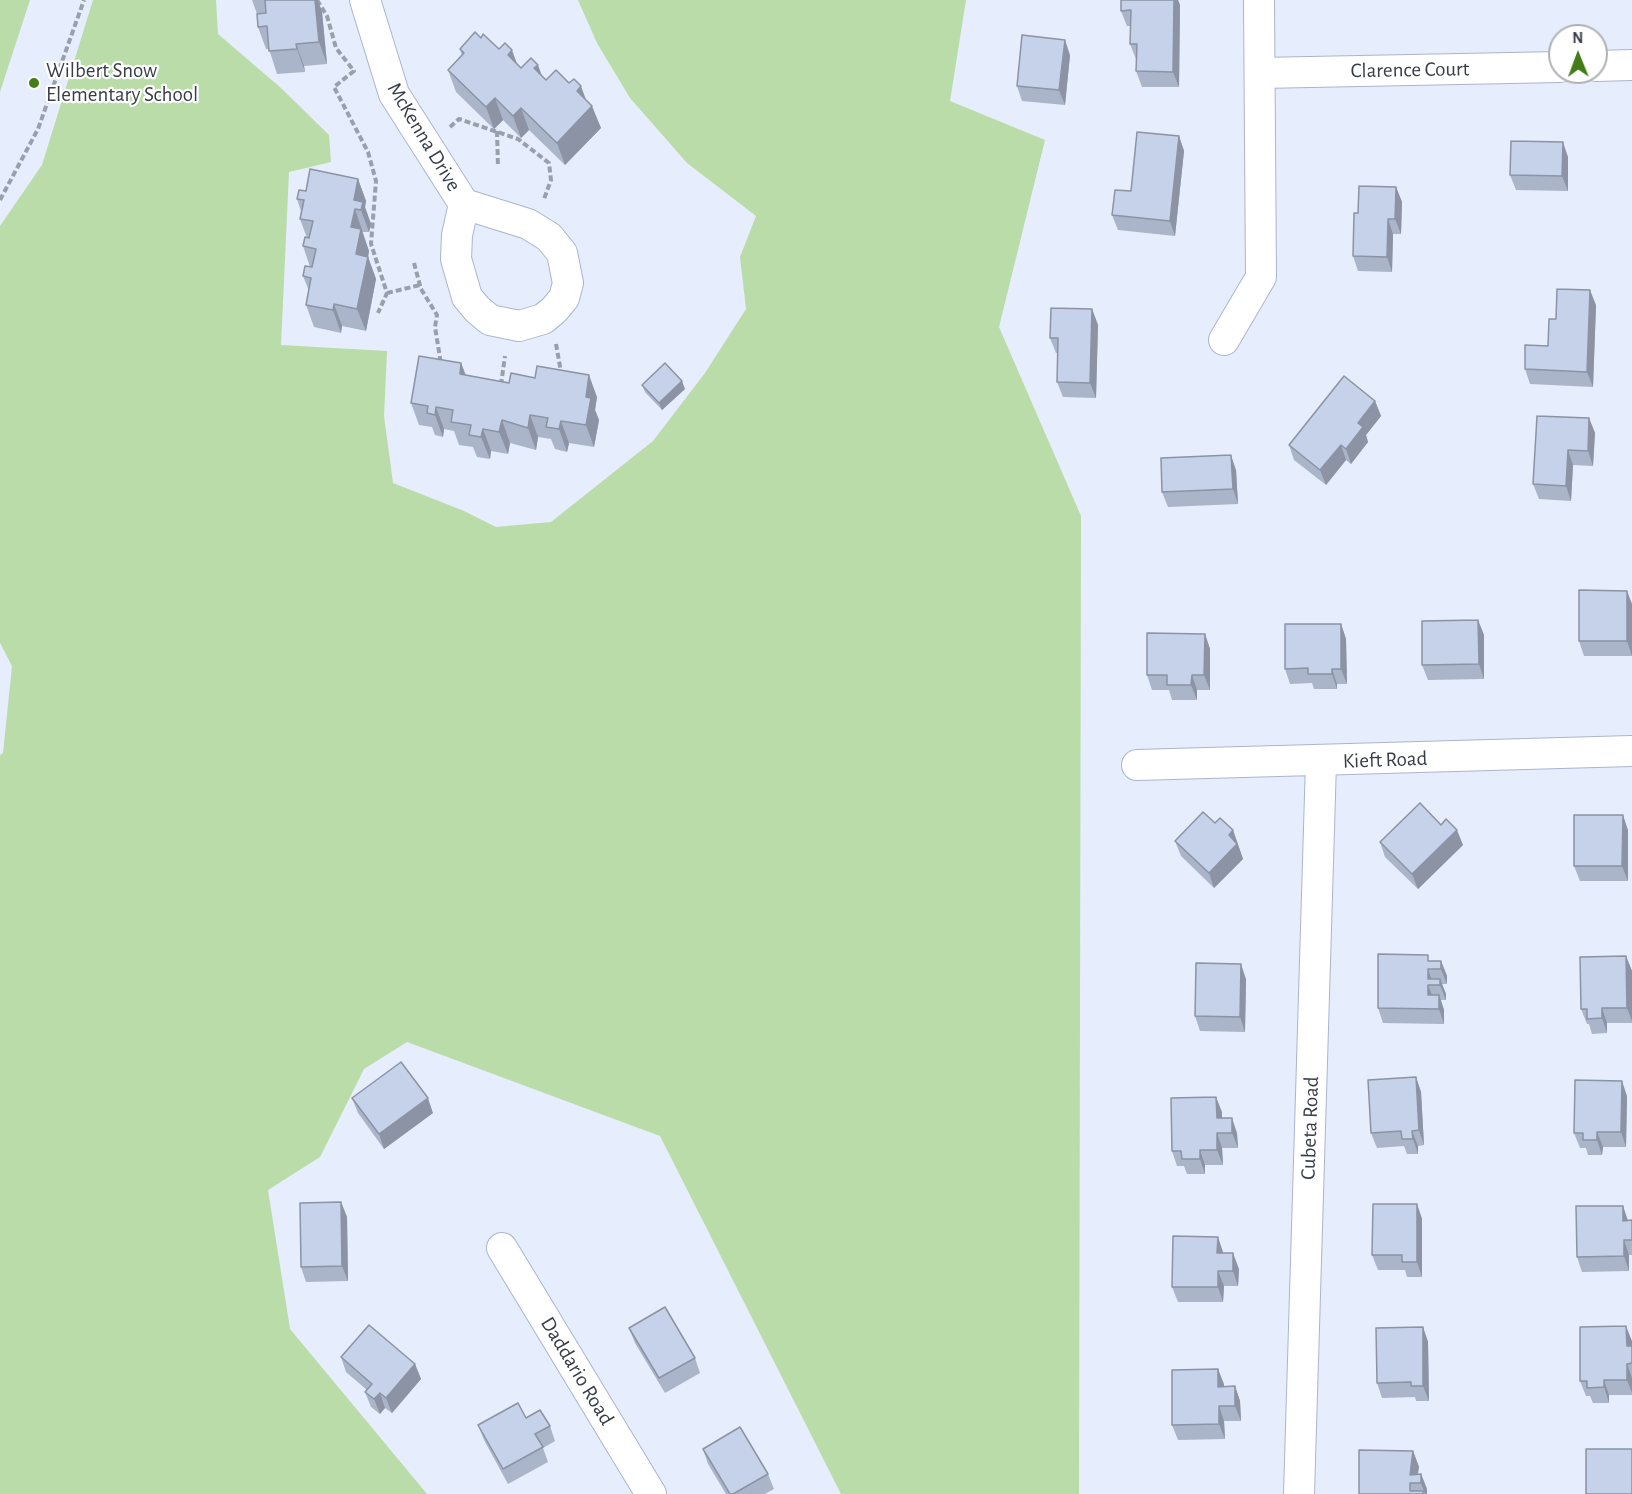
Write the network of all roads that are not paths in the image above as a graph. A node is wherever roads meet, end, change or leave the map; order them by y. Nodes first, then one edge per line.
1 (365, 0) edge
2 (1259, 0) edge
3 (1632, 65) edge
4 (1608, 66) edge
5 (1548, 67) edge
6 (1260, 73) junction
7 (464, 204) junction
8 (1224, 340) dead end
9 (1632, 752) edge
10 (1321, 762) junction
11 (1137, 765) dead end
12 (502, 1248) dead end
13 (651, 1494) edge
14 (1299, 1494) edge

1 - 7 street, McKenna Drive
2 - 6 street
3 - 4 street
5 - 6 street, Clarence Court
6 - 8 street
7 - 7 street, McKenna Drive
9 - 10 street, Kieft Road
10 - 11 street, Kieft Road
10 - 14 street, Cubeta Road
12 - 13 street, Daddario Road

